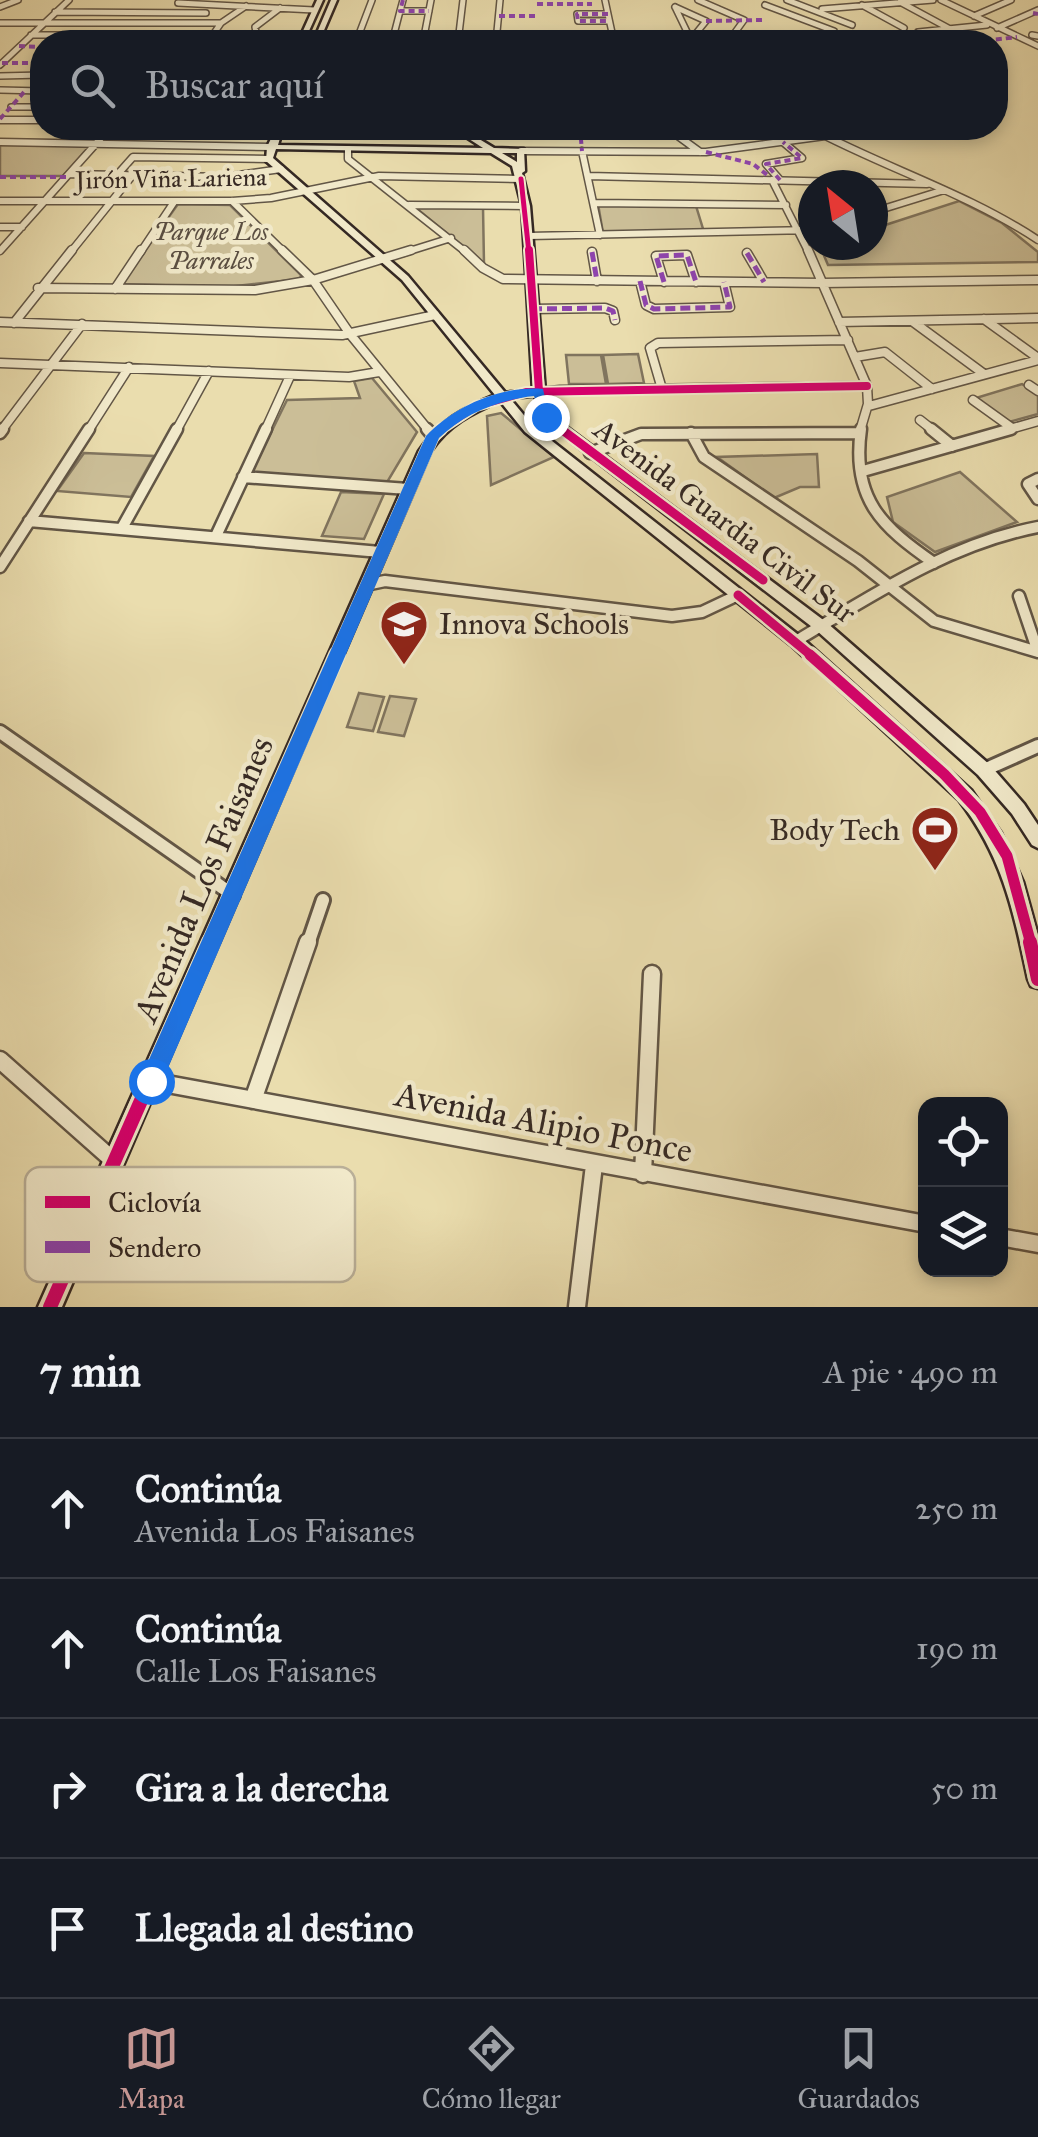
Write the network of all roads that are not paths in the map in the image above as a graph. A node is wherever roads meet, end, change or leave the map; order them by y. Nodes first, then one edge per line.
1 (18, 0) edge
2 (69, 0) edge
3 (320, 0) edge
4 (334, 0) edge
5 (372, 0) edge
6 (403, 0) edge
7 (431, 0) edge
8 (463, 0) edge
9 (500, 0) edge
10 (605, 0) edge
11 (698, 0) edge
12 (788, 0) edge
13 (798, 0) edge
14 (933, 0) edge
15 (947, 1) edge
16 (1008, 1) edge
17 (215, 2) edge
18 (881, 2) edge
19 (900, 2) junction
20 (178, 3) dead end
21 (862, 5) junction
22 (246, 6) junction
23 (0, 7) edge
24 (280, 8) junction
25 (822, 8) dead end
26 (1038, 9) edge
27 (314, 10) junction
28 (429, 11) junction
29 (55, 12) junction
30 (400, 12) junction
31 (206, 13) junction
32 (974, 16) junction
33 (609, 18) junction
34 (44, 23) junction
35 (129, 23) junction
36 (198, 23) junction
37 (221, 23) junction
38 (2, 25) edge
39 (852, 25) dead end
40 (994, 26) junction
41 (904, 28) dead end
42 (950, 29) junction
43 (36, 30) edge
44 (123, 30) edge
45 (216, 30) edge
46 (256, 30) edge
47 (305, 30) edge
48 (321, 30) edge
49 (361, 30) edge
50 (395, 30) edge
51 (425, 30) edge
52 (459, 30) edge
53 (497, 30) edge
54 (612, 30) edge
55 (685, 30) edge
56 (699, 30) edge
57 (735, 30) edge
58 (831, 30) edge
59 (939, 30) edge
60 (1002, 30) edge
61 (1008, 33) edge
62 (1036, 34) edge
63 (30, 36) edge
64 (1022, 40) junction
65 (1038, 46) edge
66 (0, 65) edge
67 (0, 76) edge
68 (30, 76) edge
69 (0, 90) edge
70 (25, 90) junction
71 (30, 90) edge
72 (30, 107) edge
73 (0, 120) edge
74 (30, 120) edge
75 (100, 140) edge
76 (274, 140) edge
77 (476, 140) edge
78 (684, 140) edge
79 (797, 140) edge
80 (833, 140) edge
81 (0, 142) edge
82 (783, 142) junction
83 (97, 143) junction
84 (271, 147) junction
85 (348, 149) junction
86 (521, 150) junction
87 (582, 151) junction
88 (497, 152) junction
89 (700, 152) junction
90 (268, 160) junction
91 (280, 170) junction
92 (70, 174) junction
93 (118, 175) junction
94 (132, 176) junction
95 (588, 176) junction
96 (370, 177) junction
97 (520, 179) junction
98 (776, 180) junction
99 (798, 181) edge
100 (888, 184) edge
101 (926, 184) junction
102 (944, 190) junction
103 (305, 191) junction
104 (48, 200) junction
105 (0, 201) edge
106 (110, 201) junction
107 (174, 202) junction
108 (232, 202) junction
109 (594, 203) junction
110 (409, 206) junction
111 (526, 206) junction
112 (786, 206) junction
113 (888, 207) edge
114 (22, 227) junction
115 (0, 228) edge
116 (798, 228) edge
117 (798, 232) edge
118 (600, 235) junction
119 (529, 236) junction
120 (451, 238) junction
121 (1038, 240) edge
122 (0, 251) edge
123 (592, 252) dead end
124 (748, 254) dead end
125 (386, 258) junction
126 (812, 260) edge
127 (313, 280) junction
128 (1038, 280) edge
129 (532, 281) junction
130 (597, 281) junction
131 (640, 282) junction
132 (664, 282) junction
133 (696, 282) junction
134 (724, 282) junction
135 (764, 282) junction
136 (822, 283) junction
137 (38, 288) junction
138 (115, 288) junction
139 (532, 309) junction
140 (435, 315) junction
141 (1038, 318) edge
142 (984, 319) junction
143 (615, 320) dead end
144 (912, 321) junction
145 (0, 322) edge
146 (14, 322) junction
147 (840, 322) junction
148 (82, 324) junction
149 (350, 334) junction
150 (848, 340) junction
151 (855, 357) junction
152 (1038, 359) edge
153 (0, 364) edge
154 (52, 365) junction
155 (130, 367) junction
156 (209, 371) junction
157 (379, 372) junction
158 (984, 374) junction
159 (290, 376) junction
160 (867, 386) junction
161 (662, 388) junction
162 (932, 389) junction
163 (538, 391) junction
164 (502, 396) junction
165 (974, 400) dead end
166 (869, 406) junction
167 (0, 407) edge
168 (19, 408) junction
169 (920, 420) dead end
170 (1038, 420) edge
171 (1012, 428) junction
172 (0, 432) edge
173 (691, 433) junction
174 (860, 433) junction
175 (433, 436) junction
176 (952, 446) junction
177 (590, 453) junction
178 (863, 471) junction
179 (243, 478) junction
180 (1038, 480) edge
181 (408, 489) junction
182 (1038, 499) edge
183 (669, 511) junction
184 (29, 521) junction
185 (646, 522) junction
186 (1038, 527) edge
187 (122, 528) junction
188 (216, 536) junction
189 (4, 551) edge
190 (380, 552) junction
191 (934, 563) junction
192 (0, 567) edge
193 (764, 580) junction
194 (366, 586) junction
195 (891, 588) junction
196 (738, 595) junction
197 (1019, 596) dead end
198 (822, 626) junction
199 (796, 641) junction
200 (1038, 652) edge
201 (0, 732) edge
202 (1038, 746) edge
203 (984, 770) junction
204 (1038, 840) edge
205 (233, 895) junction
206 (323, 900) dead end
207 (652, 974) dead end
208 (1038, 979) edge
209 (0, 1060) edge
210 (151, 1081) junction
211 (252, 1100) junction
212 (115, 1162) junction
213 (594, 1164) junction
214 (113, 1167) edge
215 (643, 1174) junction
216 (918, 1223) edge
217 (1008, 1239) edge
218 (1038, 1244) edge
219 (61, 1282) edge
220 (50, 1307) edge
221 (578, 1307) edge

1 - 23 street
2 - 29 street
3 - 27 main road
4 - 48 main road
5 - 49 street
6 - 30 street
7 - 28 street
8 - 52 street
9 - 53 street
10 - 33 street
11 - 57 street
12 - 13 street
12 - 39 street
12 - 58 street
14 - 19 street
15 - 32 street
16 - 26 street
16 - 32 street
17 - 20 street
17 - 22 street
17 - 31 street
18 - 19 street
18 - 21 street
19 - 42 street
21 - 25 street
21 - 41 street
22 - 24 street
22 - 37 street
24 - 27 street
24 - 46 street
26 - 40 street
27 - 47 main road
28 - 30 street
28 - 51 street
29 - 31 street
29 - 34 street
30 - 50 street
31 - 36 street
32 - 40 street
33 - 33 street
33 - 54 street
34 - 35 street
34 - 38 street
34 - 43 street
35 - 36 street
35 - 44 street
36 - 37 street
37 - 45 street
40 - 42 street
40 - 60 street
42 - 59 street
55 - 56 street
61 - 64 street
62 - 64 street
63 - 66 street
64 - 65 street
67 - 68 street
69 - 70 street
70 - 71 street
70 - 72 street
73 - 74 street
75 - 83 street
76 - 84 main road
77 - 88 main road, Avenida Guardia Civil Sur
78 - 89 street
79 - 82 street
80 - 101 street
81 - 83 street
82 - 89 street
82 - 98 street
83 - 84 street
83 - 92 street
84 - 85 main road
84 - 90 main road
85 - 88 main road
85 - 96 street
86 - 87 street
86 - 88 main road
86 - 97 main road, Avenida Guardia Civil Sur
87 - 89 street
87 - 95 street
88 - 97 main road, Avenida Guardia Civil Sur
90 - 91 main road, Avenida Guardia Civil Sur
90 - 93 street
91 - 94 street
91 - 103 main road, Avenida Guardia Civil Sur
92 - 93 street
92 - 104 street
93 - 94 street
94 - 106 street
95 - 98 street
95 - 109 street
96 - 97 street, Jirón Viña Lariena
96 - 103 street, Jirón Viña Lariena
96 - 110 street
97 - 111 main road, Avenida Guardia Civil Sur
98 - 99 street
98 - 112 street
100 - 101 street
101 - 102 street
102 - 113 street
102 - 121 street
103 - 108 street, Jirón Viña Lariena
103 - 125 main road, Avenida Guardia Civil Sur
104 - 105 street, Jirón Viña Lariena
104 - 106 street, Jirón Viña Lariena
104 - 114 street
106 - 107 street, Jirón Viña Lariena
106 - 137 street
107 - 108 street, Jirón Viña Lariena
107 - 138 street
108 - 127 street
109 - 112 street
109 - 118 street
110 - 111 street
110 - 120 street
111 - 119 main road, Avenida Guardia Civil Sur
112 - 116 street
114 - 115 street
114 - 122 street
117 - 118 street
118 - 119 street
119 - 129 main road, Avenida Guardia Civil Sur
120 - 125 street
120 - 129 street
123 - 130 street
124 - 135 street
125 - 127 street
125 - 140 main road, Avenida Guardia Civil Sur
126 - 136 street
127 - 138 street
127 - 149 street
128 - 136 street
129 - 130 street
129 - 139 main road, Avenida Guardia Civil Sur
130 - 131 street
131 - 132 street
131 - 134 street
132 - 133 street
132 - 133 street
133 - 134 street
134 - 135 street
135 - 136 street
136 - 147 street
137 - 138 street
137 - 146 street
139 - 143 street
139 - 163 main road, Avenida Guardia Civil Sur
140 - 149 street
140 - 164 main road, Avenida Guardia Civil Sur
141 - 142 street
142 - 144 street
142 - 152 street
144 - 147 street
144 - 158 street
145 - 146 street
146 - 148 street
147 - 150 street
148 - 149 street
148 - 154 street
149 - 157 street
150 - 151 street
150 - 161 street
151 - 160 street
151 - 162 street
152 - 158 street
153 - 154 street
154 - 155 street
154 - 168 street
155 - 156 street
155 - 184 street
156 - 159 street
156 - 187 street
157 - 159 street
157 - 175 street
158 - 162 street
159 - 179 street
160 - 161 street
160 - 166 street
161 - 163 street
162 - 166 street
163 - 164 street
163 - 177 main road, Avenida Guardia Civil Sur
164 - 175 main road
164 - 185 main road, Avenida Guardia Civil Sur
165 - 171 street
166 - 174 street
167 - 168 street
168 - 172 street
169 - 176 street
170 - 171 street
171 - 176 street
173 - 174 street
173 - 177 street
173 - 195 street
174 - 178 street
175 - 181 main road, Avenida Los Faisanes
176 - 178 street
177 - 183 main road, Avenida Guardia Civil Sur
178 - 191 street
179 - 181 street
179 - 188 street
180 - 182 street
181 - 190 main road, Avenida Los Faisanes
183 - 185 main road
183 - 193 main road, Avenida Guardia Civil Sur
184 - 187 street
184 - 189 street
185 - 196 main road, Avenida Guardia Civil Sur
186 - 191 street
187 - 188 street
188 - 190 street
189 - 192 street
190 - 194 main road, Avenida Los Faisanes
191 - 195 street
193 - 196 main road
193 - 198 main road, Avenida Guardia Civil Sur
194 - 196 street
194 - 205 main road, Avenida Los Faisanes
195 - 198 street
195 - 200 street
196 - 199 main road, Avenida Guardia Civil Sur
197 - 200 street
198 - 199 street
198 - 203 main road, Avenida Guardia Civil Sur
199 - 208 main road, Avenida Guardia Civil Sur
201 - 205 street
202 - 203 street
203 - 204 main road, Avenida Guardia Civil Sur
205 - 210 main road, Avenida Los Faisanes
206 - 211 street
207 - 215 street
209 - 212 street
210 - 211 street, Avenida Alipio Ponce
210 - 212 main road, Avenida Los Faisanes
211 - 213 street, Avenida Alipio Ponce
212 - 214 main road, Avenida Los Faisanes
213 - 215 street, Avenida Alipio Ponce
213 - 221 street
215 - 216 street, Avenida Alipio Ponce
217 - 218 street
219 - 220 main road, Avenida Los Faisanes

